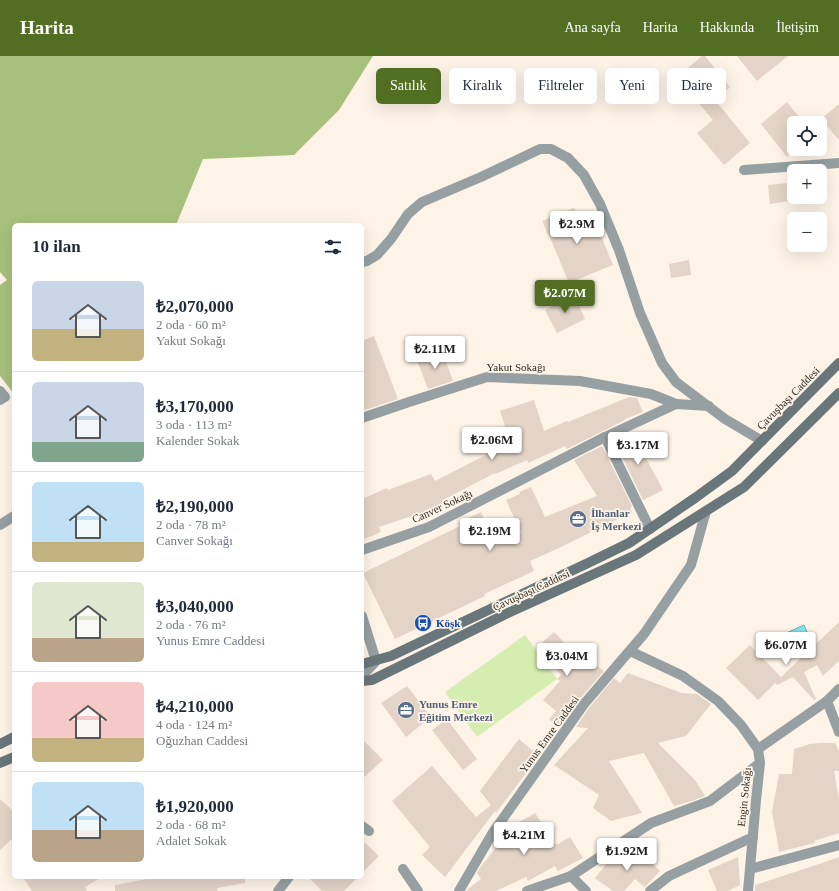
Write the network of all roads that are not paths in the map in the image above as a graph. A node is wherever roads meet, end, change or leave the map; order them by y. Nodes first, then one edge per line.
1 (839, 163) edge
2 (744, 170) dead end
3 (364, 262) edge
4 (839, 363) edge
5 (839, 392) edge
6 (676, 404) junction
7 (709, 406) junction
8 (364, 417) edge
9 (605, 437) junction
10 (762, 441) junction
11 (699, 496) junction
12 (706, 511) junction
13 (12, 517) edge
14 (0, 525) edge
15 (650, 529) junction
16 (364, 549) edge
17 (364, 622) edge
18 (630, 651) junction
19 (376, 661) junction
20 (364, 664) edge
21 (364, 674) edge
22 (364, 681) edge
23 (839, 689) edge
24 (827, 701) junction
25 (839, 732) edge
26 (12, 738) edge
27 (0, 744) edge
28 (758, 749) junction
29 (12, 758) edge
30 (0, 763) edge
31 (760, 763) junction
32 (752, 837) junction
33 (839, 845) edge
34 (403, 868) dead end
35 (750, 869) junction
36 (571, 876) junction
37 (287, 879) edge
38 (278, 891) edge
39 (418, 891) edge
40 (459, 891) edge
41 (527, 891) edge
42 (586, 891) edge
43 (650, 891) edge
44 (748, 891) edge

1 - 2 street
3 - 7 street
4 - 10 main road, Çavuşbaşı Caddesi
5 - 12 main road, Çavuşbaşı Caddesi
6 - 7 street
6 - 8 street, Yakut Sokağı
6 - 9 street, Canver Sokağı
7 - 10 street
9 - 15 street
9 - 16 street, Canver Sokağı
10 - 11 main road, Çavuşbaşı Caddesi
11 - 12 main road
11 - 15 main road, Çavuşbaşı Caddesi
12 - 18 street, Yunus Emre Caddesi
12 - 22 main road, Çavuşbaşı Caddesi
13 - 14 street
15 - 19 main road, Çavuşbaşı Caddesi
17 - 19 street
18 - 28 street, Engin Sokağı
18 - 40 street, Yunus Emre Caddesi
19 - 20 main road, Çavuşbaşı Caddesi
19 - 21 street, Çavuşbaşı Caddesi
23 - 24 street
24 - 25 street
24 - 28 street
26 - 27 main road
28 - 31 street, Engin Sokağı
29 - 30 main road
31 - 32 street, Engin Sokağı
31 - 36 street
32 - 35 street, Engin Sokağı
32 - 43 street
33 - 35 street
34 - 39 street
35 - 44 street, Engin Sokağı
36 - 41 street
36 - 42 street
37 - 38 street

